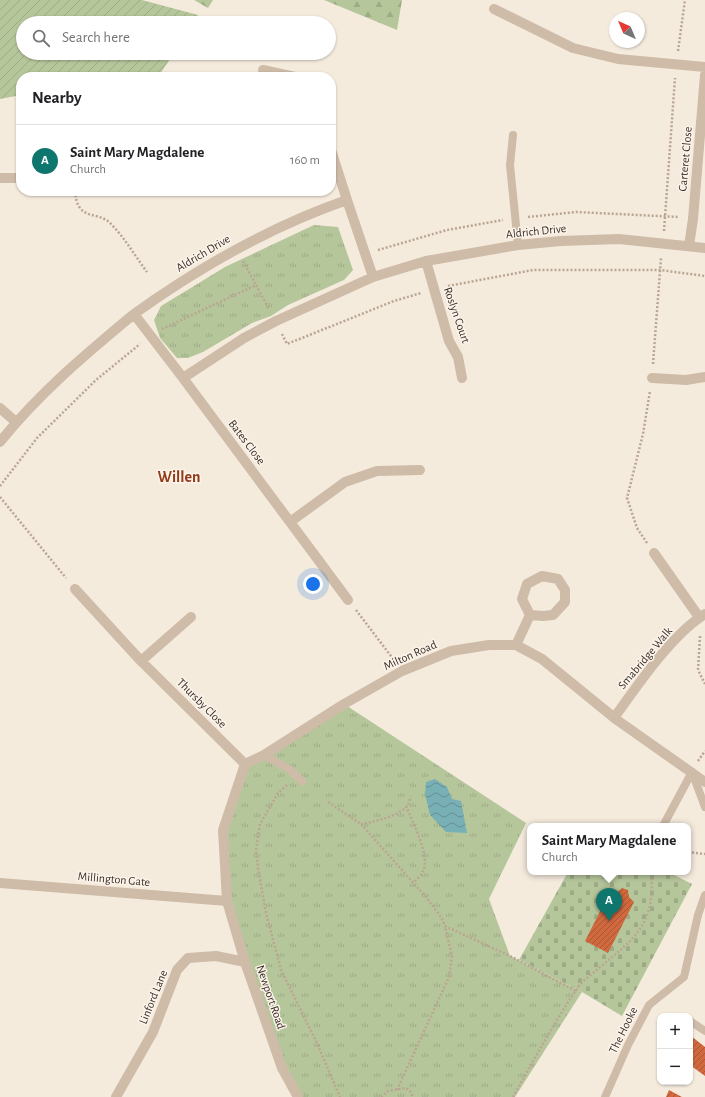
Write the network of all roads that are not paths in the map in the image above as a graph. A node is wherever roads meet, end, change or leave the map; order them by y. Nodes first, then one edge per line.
1 (494, 9) dead end
2 (705, 67) edge
3 (263, 70) dead end
4 (272, 72) edge
5 (705, 75) edge
6 (513, 135) dead end
7 (336, 166) edge
8 (0, 178) edge
9 (16, 178) edge
10 (347, 200) junction
11 (518, 245) junction
12 (689, 246) junction
13 (705, 248) edge
14 (426, 261) junction
15 (373, 277) junction
16 (134, 314) junction
17 (705, 377) edge
18 (183, 378) junction
19 (462, 378) dead end
20 (652, 378) road end
21 (0, 408) edge
22 (16, 422) junction
23 (0, 442) edge
24 (420, 470) dead end
25 (290, 522) junction
26 (654, 553) road end
27 (75, 589) road end
28 (348, 600) road end
29 (530, 615) junction
30 (702, 615) edge
31 (191, 616) dead end
32 (516, 645) junction
33 (141, 661) junction
34 (614, 718) junction
35 (264, 755) junction
36 (245, 764) junction
37 (692, 772) junction
38 (302, 782) dead end
39 (705, 782) edge
40 (705, 807) edge
41 (665, 823) edge
42 (0, 883) edge
43 (705, 895) edge
44 (227, 901) junction
45 (245, 962) junction
46 (693, 1023) edge
47 (705, 1031) edge
48 (116, 1097) edge
49 (298, 1097) edge
50 (605, 1097) edge

1 - 2 street
3 - 4 street
5 - 12 street, Carteret Close
6 - 11 lane
7 - 10 street
8 - 9 street
10 - 15 street
10 - 16 street, Aldrich Drive
11 - 12 street, Aldrich Drive
11 - 14 street, Aldrich Drive
12 - 13 street, Aldrich Drive
14 - 15 street, Aldrich Drive
14 - 19 street, Roslyn Court
15 - 18 street, Aldrich Drive
16 - 18 street
16 - 22 street, Aldrich Drive
17 - 20 street
18 - 25 street, Bates Close
21 - 22 street
22 - 23 street, Aldrich Drive
24 - 25 street
25 - 28 street, Bates Close
26 - 30 street
27 - 33 street, Thursby Close
29 - 29 street
29 - 32 street
30 - 34 street, Smabridge Walk
31 - 33 street
32 - 34 street, Milton Road
32 - 35 street, Milton Road
33 - 36 street, Thursby Close
34 - 37 street, Milton Road
35 - 36 street, Milton Road
35 - 38 lane
36 - 44 street
37 - 39 street, Milton Road
37 - 40 lane
37 - 41 lane
42 - 44 street, Millington Gate
43 - 50 lane, The Hooke
44 - 45 street, Newport Road
45 - 48 street, Linford Lane
45 - 49 street, Newport Road
46 - 47 lane

